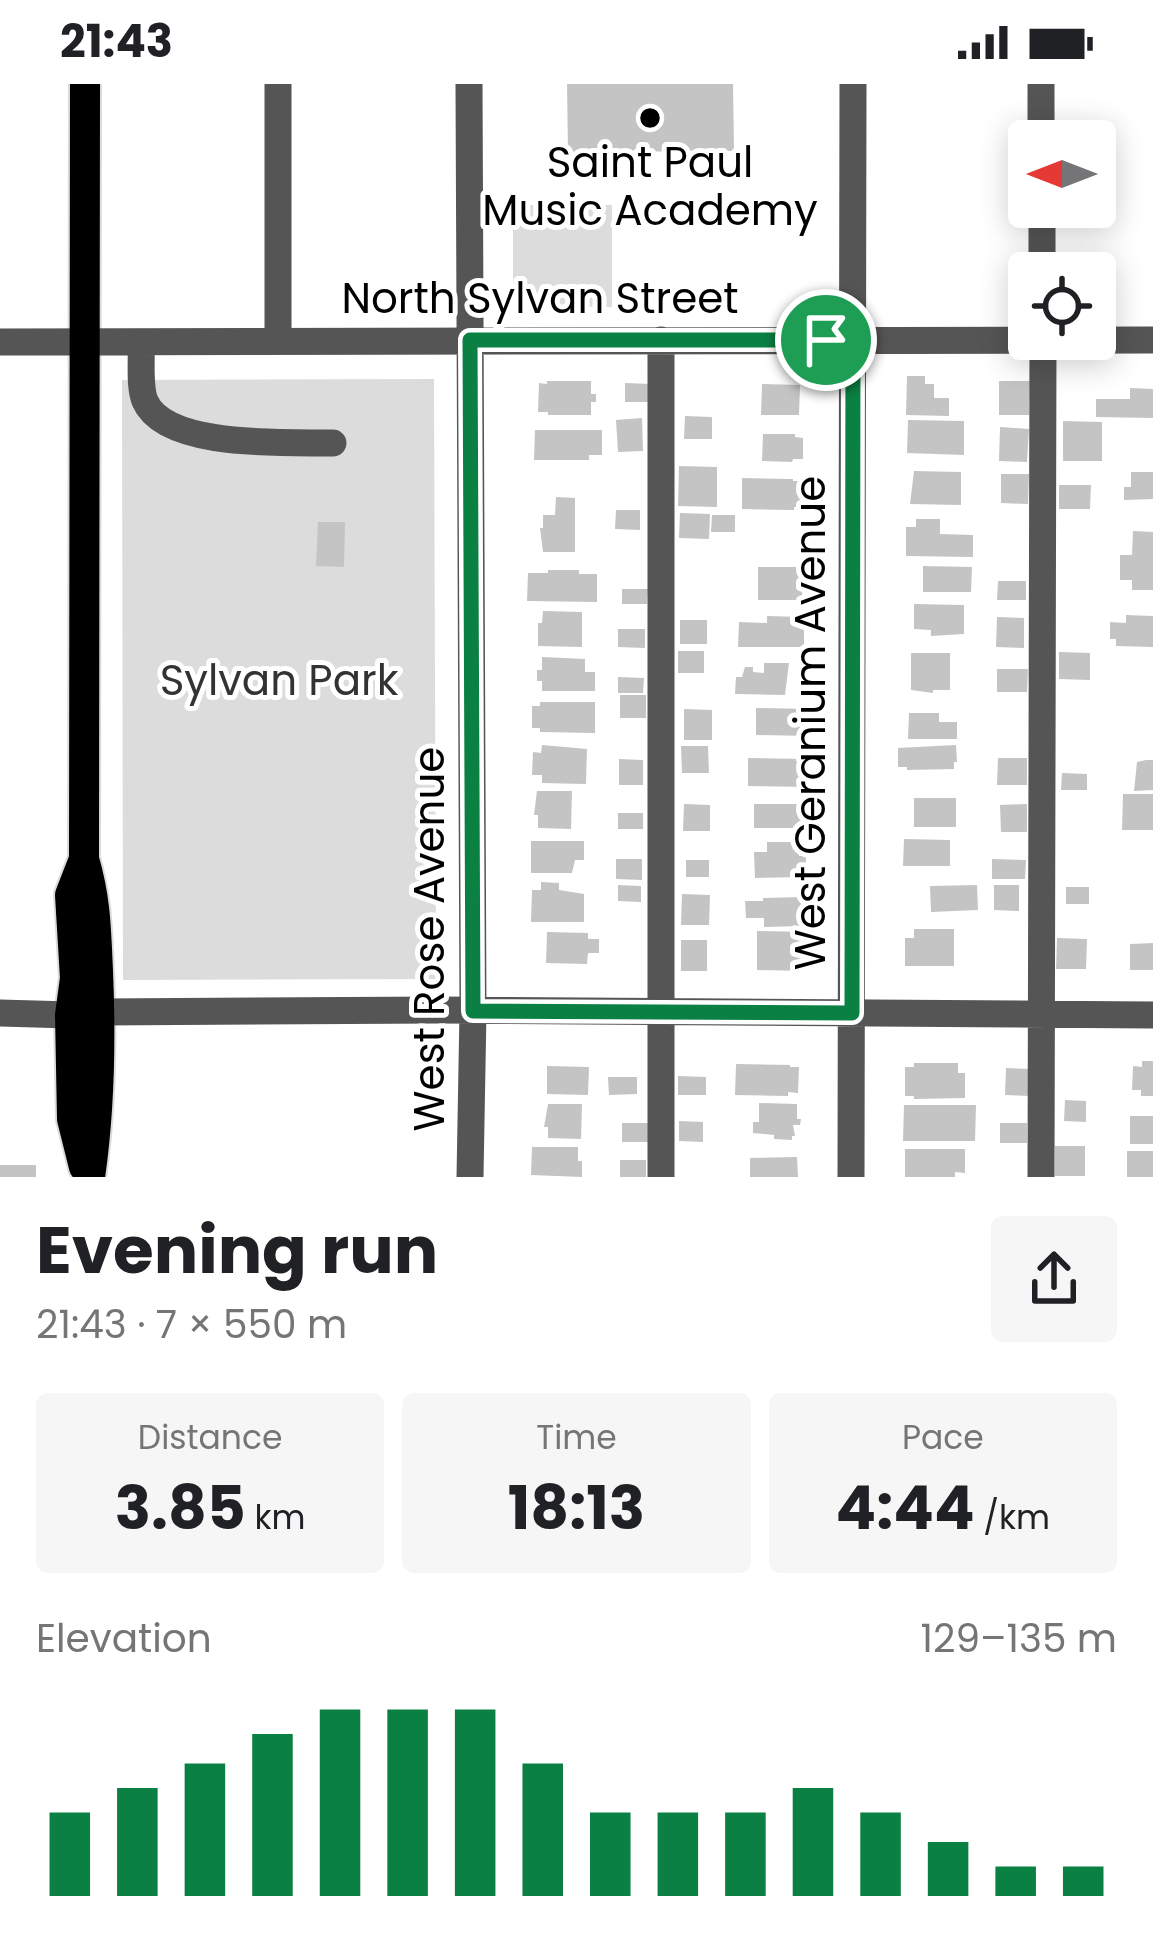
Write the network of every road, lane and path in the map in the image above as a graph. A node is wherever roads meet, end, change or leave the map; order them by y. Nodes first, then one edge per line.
1 (85, 84) edge
2 (278, 84) edge
3 (469, 84) edge
4 (853, 84) edge
5 (1041, 84) edge
6 (1041, 120) edge
7 (278, 340) junction
8 (470, 340) junction
9 (661, 340) junction
10 (853, 340) junction
11 (1008, 340) edge
12 (1116, 340) edge
13 (1153, 340) edge
14 (0, 342) edge
15 (83, 344) junction
16 (141, 344) junction
17 (1043, 360) edge
18 (333, 443) dead end
19 (473, 1011) junction
20 (661, 1012) junction
21 (0, 1013) edge
22 (85, 1013) junction
23 (852, 1013) junction
24 (1042, 1015) junction
25 (1153, 1015) edge
26 (89, 1177) edge
27 (470, 1177) edge
28 (661, 1177) edge
29 (851, 1177) edge
30 (1041, 1177) edge

1 - 15 main road
2 - 7 street
3 - 8 street, West Rose Avenue
4 - 10 street, West Geranium Avenue
5 - 6 street
7 - 8 street, North Sylvan Street
7 - 16 street, North Sylvan Street
8 - 9 street, North Sylvan Street
8 - 19 street, West Rose Avenue
9 - 10 street, North Sylvan Street
9 - 20 street
10 - 11 street, North Sylvan Street
10 - 23 street, West Geranium Avenue
12 - 13 street, North Sylvan Street
14 - 15 street, North Sylvan Street
15 - 16 street, North Sylvan Street
15 - 22 main road
16 - 18 street
17 - 24 street
19 - 20 street
19 - 22 street
19 - 27 street, West Rose Avenue
20 - 23 street
20 - 28 street
21 - 22 street
22 - 26 main road
23 - 24 street
23 - 29 street, West Geranium Avenue
24 - 25 street
24 - 30 street

